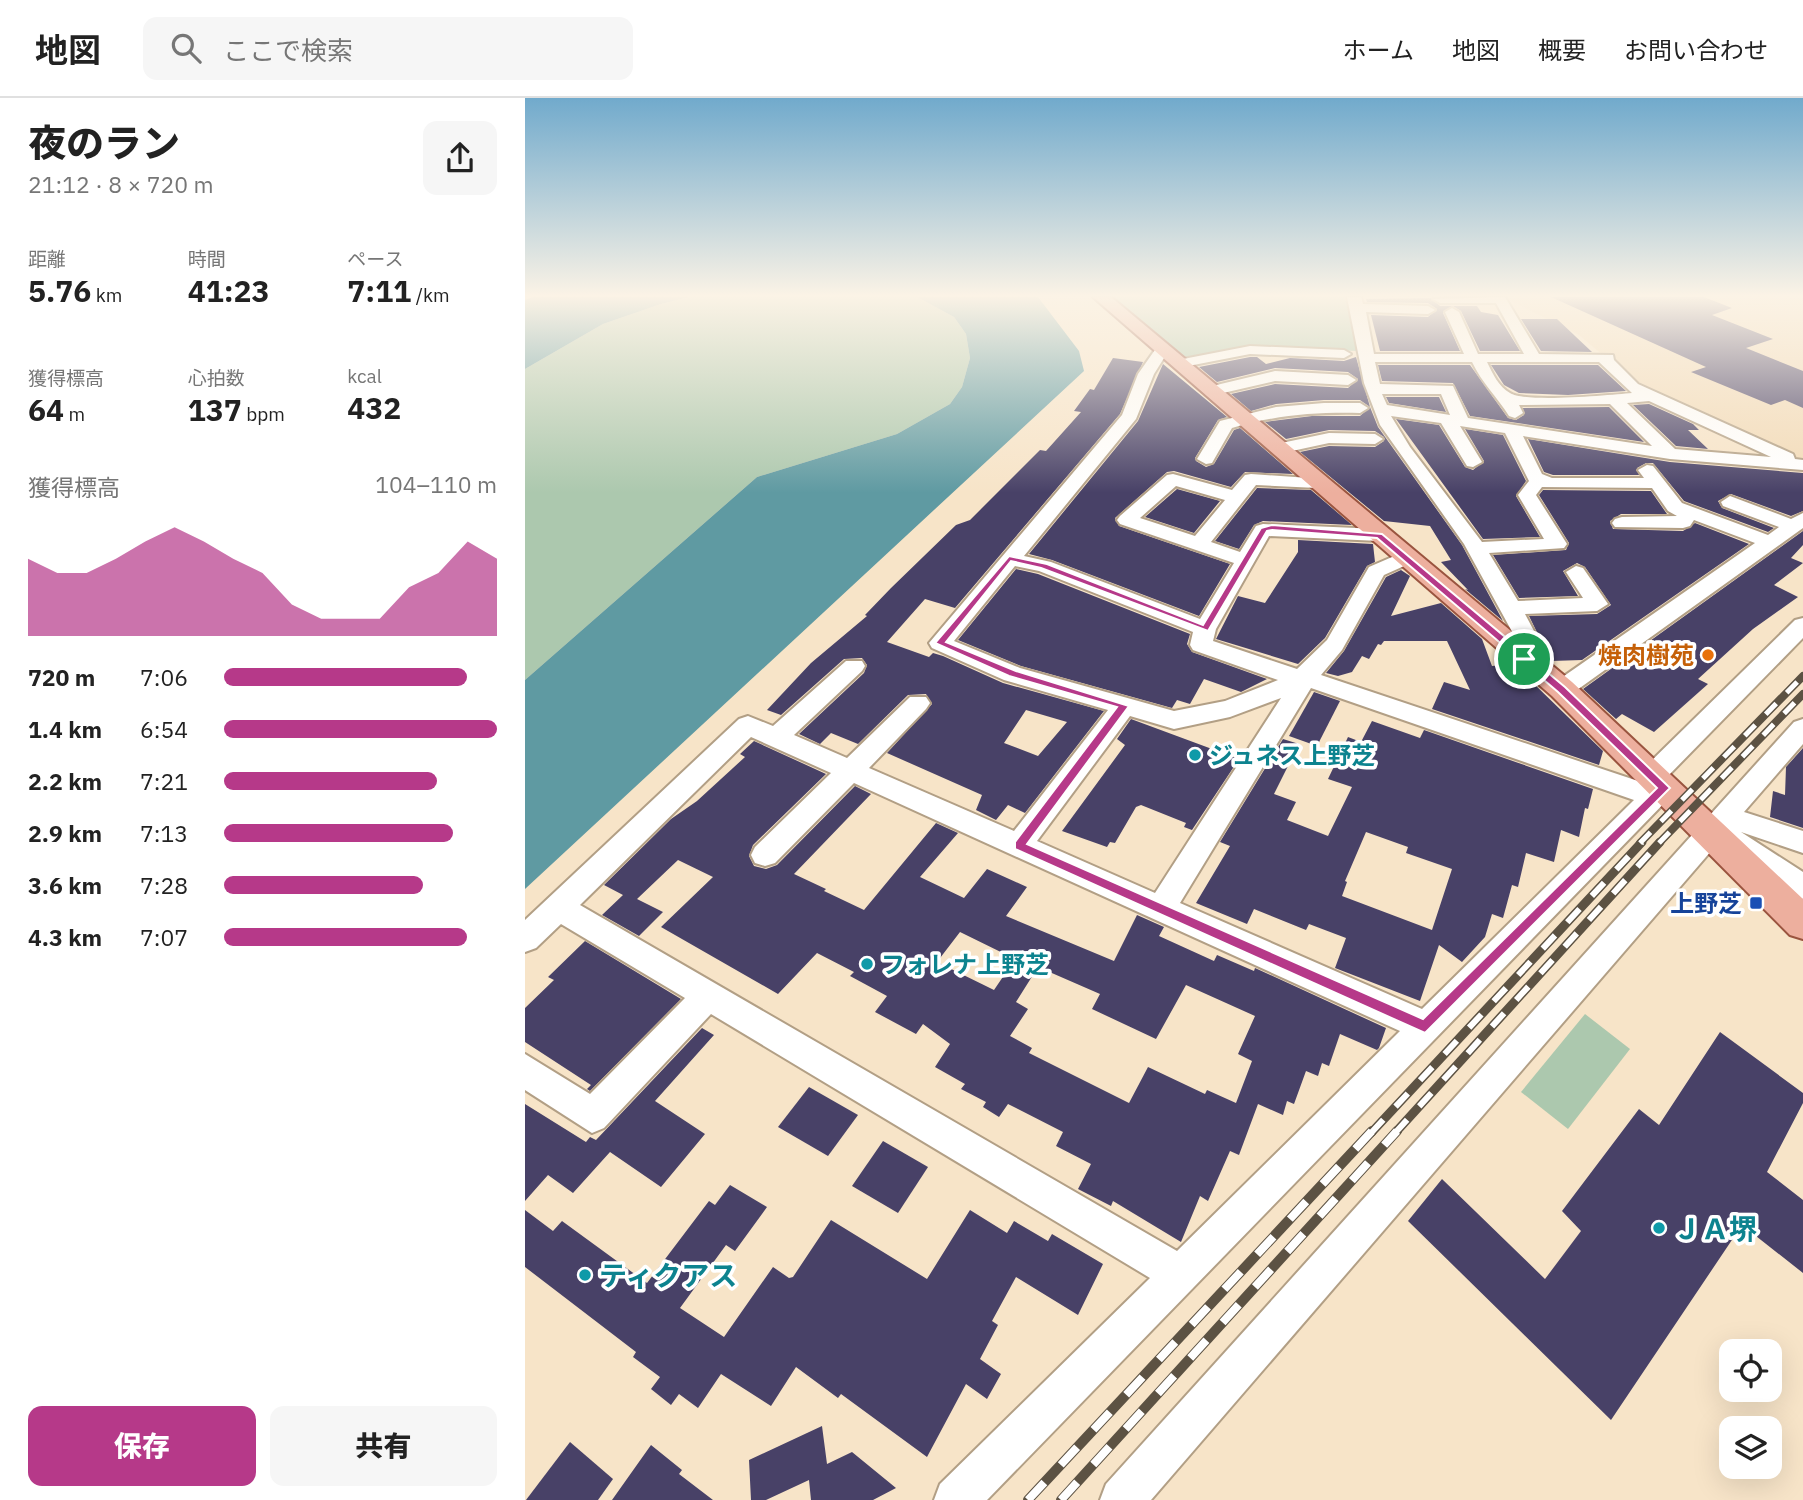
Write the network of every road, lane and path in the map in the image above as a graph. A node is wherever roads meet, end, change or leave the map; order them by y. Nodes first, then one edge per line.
1 (1162, 362) edge
2 (1176, 362) edge
3 (1281, 362) edge
4 (1367, 362) edge
5 (1478, 362) edge
6 (1556, 362) edge
7 (1609, 362) edge
8 (1565, 376) dead end
9 (1282, 377) junction
10 (1348, 380) dead end
11 (1374, 389) junction
12 (1210, 391) junction
13 (1651, 396) junction
14 (1614, 399) junction
15 (1508, 400) junction
16 (1560, 401) junction
17 (1360, 408) dead end
18 (1380, 409) junction
19 (1243, 419) junction
20 (1454, 420) junction
21 (1517, 430) junction
22 (1375, 439) dead end
23 (1582, 440) junction
24 (1278, 449) junction
25 (1670, 454) junction
26 (1206, 459) dead end
27 (1473, 462) dead end
28 (1803, 465) edge
29 (1539, 479) junction
30 (1317, 483) junction
31 (1235, 497) junction
32 (1730, 502) dead end
33 (1689, 513) junction
34 (1798, 523) edge
35 (1379, 535) junction
36 (1633, 541) dead end
37 (1770, 542) junction
38 (1199, 544) junction
39 (1474, 548) junction
40 (1009, 558) junction
41 (1406, 558) junction
42 (1246, 560) junction
43 (1576, 572) dead end
44 (1511, 608) junction
45 (1803, 625) edge
46 (1205, 629) junction
47 (1524, 659) junction
48 (854, 666) dead end
49 (1301, 677) junction
50 (1562, 690) junction
51 (918, 703) dead end
52 (1124, 706) junction
53 (1803, 728) edge
54 (776, 737) junction
55 (851, 770) junction
56 (1656, 787) junction
57 (1718, 825) junction
58 (1803, 842) edge
59 (1019, 845) junction
60 (765, 856) dead end
61 (1803, 887) edge
62 (558, 907) junction
63 (1161, 909) junction
64 (1803, 923) edge
65 (525, 939) edge
66 (708, 996) junction
67 (1425, 1026) junction
68 (525, 1070) edge
69 (1179, 1274) junction
70 (956, 1500) edge
71 (1122, 1500) edge

1 - 40 street
2 - 12 main road
3 - 9 street
4 - 11 street
5 - 15 street
6 - 8 street
7 - 13 street
9 - 10 street
9 - 12 street
11 - 18 street
11 - 20 street
12 - 19 main road
13 - 14 street
13 - 28 street
14 - 16 street
14 - 25 street
15 - 16 street
15 - 21 street
16 - 23 street
17 - 19 street
18 - 20 street
18 - 39 street
19 - 24 main road
19 - 26 street
20 - 21 street
20 - 27 street
21 - 23 street
21 - 29 street
22 - 24 street
23 - 25 street
24 - 30 main road
25 - 28 street
29 - 33 street
29 - 39 street
30 - 31 street
30 - 35 main road
31 - 38 street
31 - 38 street
32 - 34 street
33 - 36 street
33 - 37 street
34 - 37 street
35 - 41 main road
35 - 42 street
37 - 50 street
38 - 42 street
39 - 44 street
40 - 46 street
40 - 52 street
41 - 47 main road
41 - 49 street
42 - 46 street
43 - 44 street
44 - 47 street
45 - 56 street
46 - 49 street
47 - 50 main road
48 - 54 street
49 - 52 street
49 - 56 street
49 - 63 street
50 - 56 main road
51 - 55 street
52 - 59 street
53 - 57 street
54 - 55 street
54 - 62 street
55 - 59 street
55 - 60 street
56 - 57 main road
56 - 67 street
57 - 58 street
57 - 61 street
57 - 64 main road
57 - 71 street
59 - 63 street
62 - 65 street
62 - 66 street
63 - 67 street
66 - 68 street
66 - 69 street
67 - 69 street
69 - 70 street

